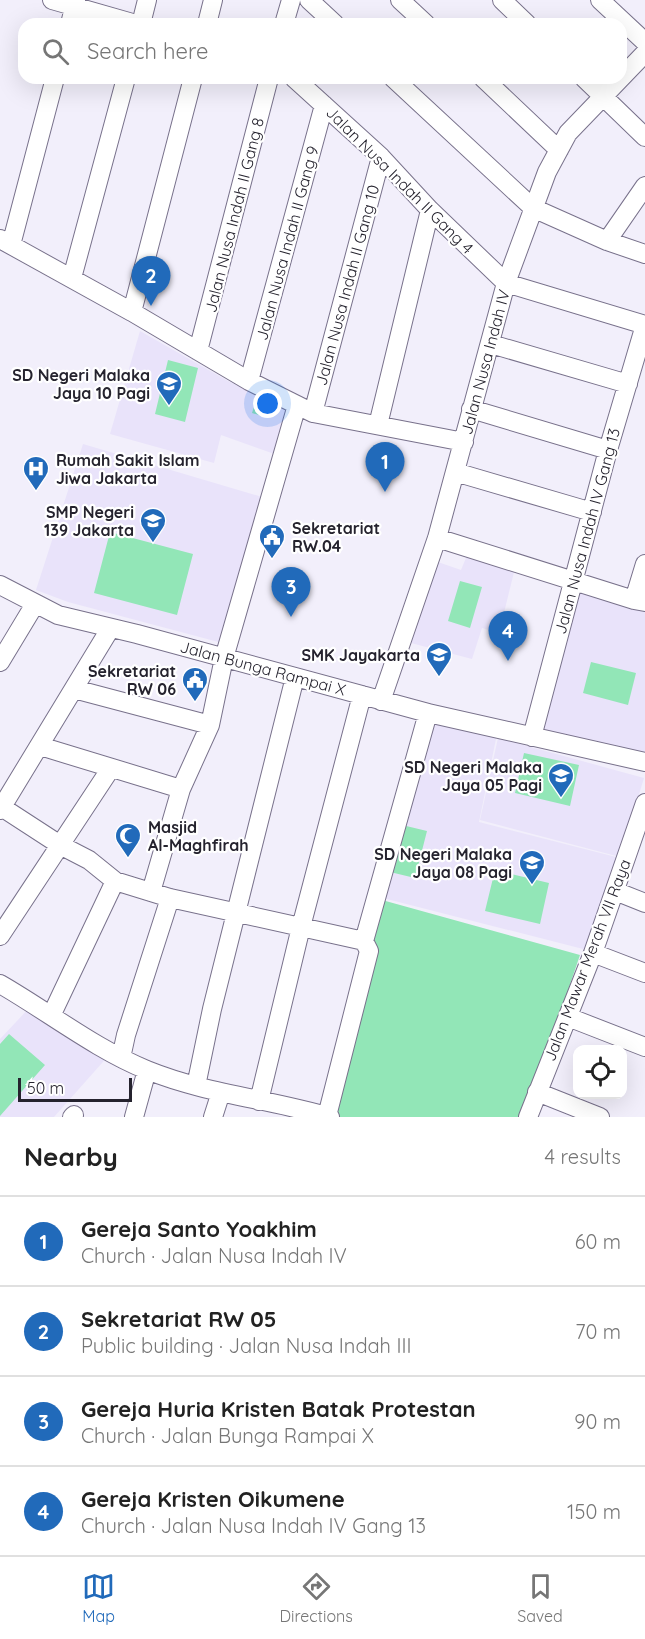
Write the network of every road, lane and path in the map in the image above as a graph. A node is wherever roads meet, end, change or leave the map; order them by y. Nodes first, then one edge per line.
1 (52, 0) edge
2 (147, 0) edge
3 (213, 0) edge
4 (291, 0) edge
5 (309, 0) edge
6 (400, 0) edge
7 (502, 0) edge
8 (600, 0) edge
9 (73, 10) edge
10 (109, 18) edge
11 (142, 18) edge
12 (208, 18) edge
13 (286, 18) edge
14 (328, 18) edge
15 (420, 18) edge
16 (521, 18) edge
17 (619, 18) edge
18 (627, 25) edge
19 (645, 42) edge
20 (645, 53) edge
21 (627, 71) edge
22 (53, 84) edge
23 (124, 84) edge
24 (191, 84) edge
25 (266, 84) edge
26 (301, 84) edge
27 (399, 84) edge
28 (489, 84) edge
29 (590, 84) edge
30 (615, 84) edge
31 (603, 96) junction
32 (324, 105) junction
33 (645, 137) edge
34 (559, 150) junction
35 (381, 158) junction
36 (645, 186) edge
37 (533, 208) junction
38 (430, 210) junction
39 (607, 241) junction
40 (5, 242) edge
41 (645, 254) edge
42 (72, 278) junction
43 (506, 283) junction
44 (132, 312) junction
45 (645, 325) edge
46 (491, 344) junction
47 (198, 351) junction
48 (249, 381) junction
49 (628, 384) junction
50 (305, 409) junction
51 (471, 409) junction
52 (378, 424) junction
53 (464, 442) junction
54 (608, 450) junction
55 (455, 472) junction
56 (592, 512) junction
57 (437, 538) junction
58 (645, 564) edge
59 (573, 580) junction
60 (0, 585) edge
61 (639, 601) edge
62 (35, 604) junction
63 (110, 629) junction
64 (224, 658) junction
65 (0, 662) edge
66 (296, 677) junction
67 (74, 689) junction
68 (362, 695) junction
69 (381, 701) junction
70 (428, 713) junction
71 (210, 725) junction
72 (532, 737) junction
73 (40, 746) junction
74 (645, 762) edge
75 (111, 768) junction
76 (182, 789) junction
77 (645, 803) edge
78 (1, 808) edge
79 (640, 833) edge
80 (60, 845) junction
81 (115, 881) junction
82 (615, 891) junction
83 (151, 892) junction
84 (170, 898) junction
85 (645, 903) edge
86 (237, 912) junction
87 (301, 927) junction
88 (0, 936) edge
89 (364, 941) junction
90 (593, 953) junction
91 (645, 973) edge
92 (0, 984) edge
93 (52, 1014) junction
94 (568, 1017) junction
95 (645, 1047) edge
96 (121, 1058) junction
97 (147, 1070) junction
98 (196, 1086) junction
99 (221, 1092) junction
100 (537, 1092) junction
101 (259, 1101) junction
102 (278, 1111) edge
103 (134, 1117) edge
104 (213, 1117) edge
105 (329, 1117) edge
106 (528, 1117) edge
107 (600, 1117) edge

1 - 9 street
2 - 11 street
3 - 12 street
4 - 13 street
5 - 14 street
6 - 15 street
7 - 16 street
8 - 17 street
9 - 10 street
18 - 19 street
20 - 21 street, Jalan Nusa Indah IV
22 - 40 street
23 - 42 street
24 - 44 street
25 - 47 street, Jalan Nusa Indah II Gang 8
26 - 32 street, Jalan Nusa Indah II Gang 4
27 - 37 street
28 - 34 street
29 - 31 street
30 - 31 street, Jalan Nusa Indah IV
31 - 33 street
31 - 34 street, Jalan Nusa Indah IV
32 - 35 street, Jalan Nusa Indah II Gang 4
32 - 48 street, Jalan Nusa Indah II Gang 9
34 - 37 street, Jalan Nusa Indah IV
35 - 38 street, Jalan Nusa Indah II Gang 4
35 - 50 street, Jalan Nusa Indah II Gang 10
36 - 39 street
37 - 39 street
37 - 43 street, Jalan Nusa Indah IV
38 - 43 street, Jalan Nusa Indah II Gang 4
38 - 52 street
39 - 41 street
40 - 42 street
42 - 44 street
43 - 45 street
43 - 46 street, Jalan Nusa Indah IV
44 - 47 street
45 - 49 street, Jalan Nusa Indah IV Gang 13
46 - 49 street
46 - 51 street, Jalan Nusa Indah IV
47 - 48 street
48 - 50 street
49 - 54 street, Jalan Nusa Indah IV Gang 13
50 - 52 street
50 - 64 street, Jalan Nusa Indah II Gang 10
51 - 53 street, Jalan Nusa Indah IV
51 - 54 street
52 - 53 street
53 - 55 street, Jalan Nusa Indah IV
54 - 56 street, Jalan Nusa Indah IV Gang 13
55 - 56 street
55 - 57 street, Jalan Nusa Indah IV
56 - 59 street, Jalan Nusa Indah IV Gang 13
57 - 59 street
57 - 69 street, Jalan Nusa Indah IV
58 - 61 street
59 - 61 street
59 - 72 street, Jalan Nusa Indah IV Gang 13
60 - 62 street, Jalan Bunga Rampai X
62 - 63 street, Jalan Bunga Rampai X
62 - 65 street
63 - 64 street, Jalan Bunga Rampai X
63 - 67 street
64 - 66 street, Jalan Bunga Rampai X
64 - 71 street, Jalan Nusa Indah II Gang 10
66 - 68 street, Jalan Bunga Rampai X
66 - 86 street
67 - 71 street
67 - 73 street
68 - 69 street, Jalan Bunga Rampai X
68 - 87 street
69 - 70 street, Jalan Bunga Rampai X
70 - 72 street, Jalan Bunga Rampai X
70 - 89 street
71 - 76 street, Jalan Nusa Indah II Gang 10
72 - 74 street, Jalan Bunga Rampai X
73 - 75 street
73 - 78 street
75 - 76 street
75 - 80 street
76 - 83 street, Jalan Nusa Indah II Gang 10
77 - 79 street, Jalan Mawar Merah VII Raya
78 - 80 street
79 - 82 street, Jalan Mawar Merah VII Raya
80 - 81 street
80 - 88 street
81 - 83 street
81 - 93 street
82 - 85 street
82 - 90 street, Jalan Mawar Merah VII Raya
83 - 84 street
84 - 86 street
84 - 96 street
86 - 87 street
86 - 98 street
87 - 89 street
87 - 101 street
89 - 105 street
90 - 91 street
90 - 94 street, Jalan Mawar Merah VII Raya
92 - 93 street
93 - 96 street
94 - 95 street
94 - 100 street, Jalan Mawar Merah VII Raya
96 - 97 street
97 - 98 street
97 - 103 street
98 - 99 street
99 - 101 street
99 - 104 street
100 - 106 street, Jalan Mawar Merah VII Raya
100 - 107 street
101 - 102 street
102 - 105 street

